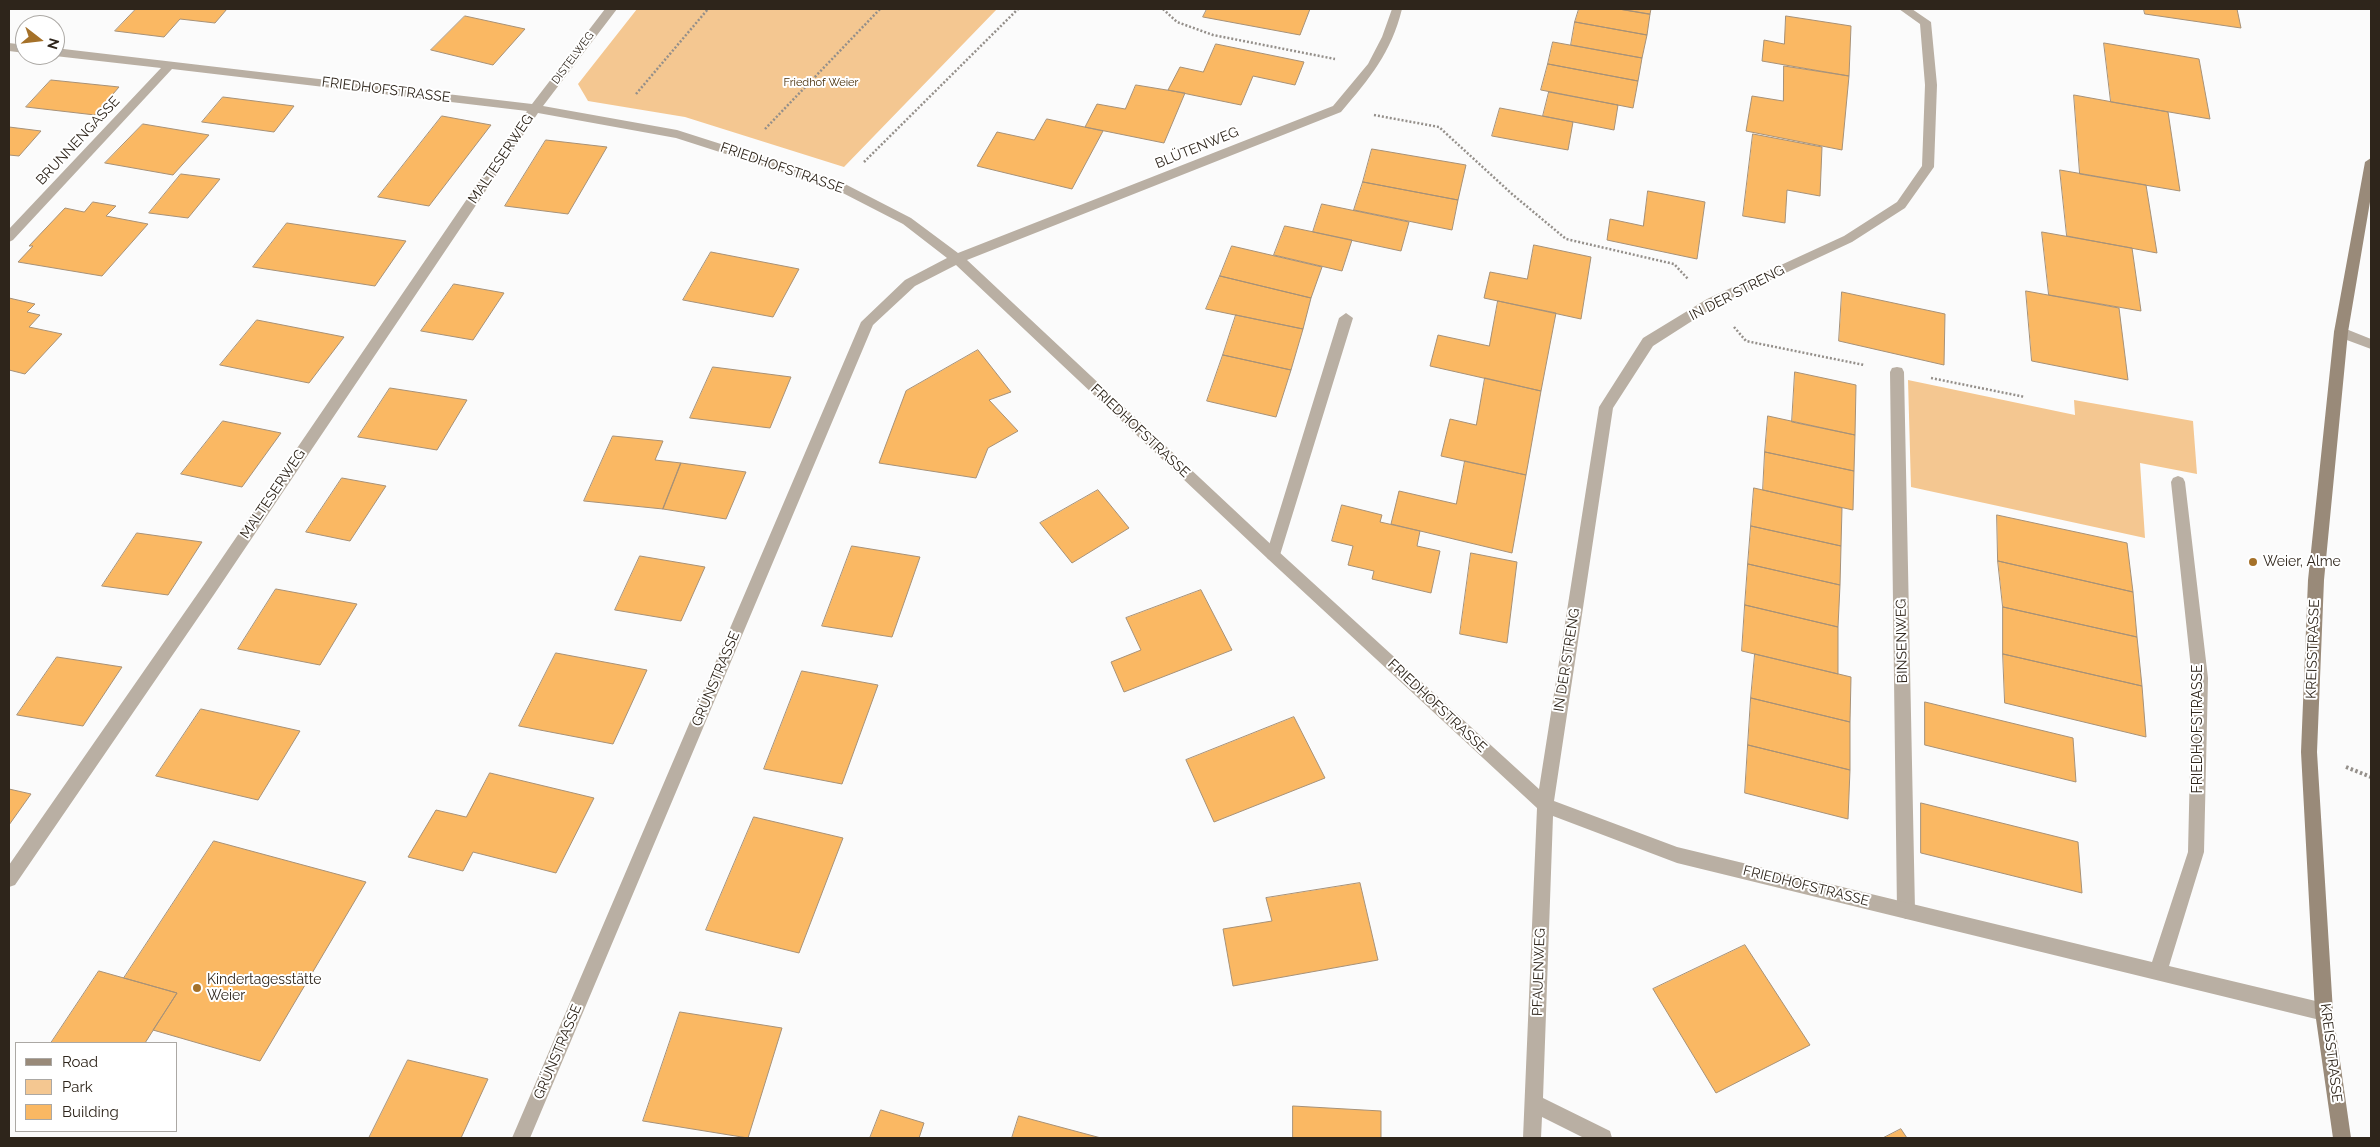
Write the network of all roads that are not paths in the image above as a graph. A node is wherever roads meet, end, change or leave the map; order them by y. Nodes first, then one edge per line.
1 (611, 9) edge
2 (1397, 9) edge
3 (1905, 9) edge
4 (65, 53) edge
5 (170, 65) junction
6 (535, 108) junction
7 (2371, 162) edge
8 (9, 237) edge
9 (957, 259) junction
10 (1346, 318) dead end
11 (2341, 332) junction
12 (2371, 344) edge
13 (1897, 372) road end
14 (2178, 482) dead end
15 (1273, 555) junction
16 (1545, 805) junction
17 (9, 879) edge
18 (1906, 910) junction
19 (2158, 972) junction
20 (2324, 1012) junction
21 (1534, 1103) junction
22 (521, 1138) edge
23 (1532, 1138) edge
24 (1603, 1138) edge
25 (2342, 1138) edge

1 - 6 street, DISTELWEG
2 - 9 street, BLÜTENWEG
3 - 16 street, IN DER STRENG
4 - 5 street, FRIEDHOFSTRASSE
5 - 6 street, FRIEDHOFSTRASSE
5 - 8 street, BRUNNENGASSE
6 - 9 street, FRIEDHOFSTRASSE
6 - 17 street, MALTESERWEG
7 - 11 street, KREISSTRASSE
9 - 15 street, FRIEDHOFSTRASSE
9 - 22 street, GRÜNSTRASSE
10 - 15 street
11 - 12 street
11 - 20 street, KREISSTRASSE
13 - 18 street, BINSENWEG
14 - 19 street, FRIEDHOFSTRASSE
15 - 16 street, FRIEDHOFSTRASSE
16 - 18 street, FRIEDHOFSTRASSE
16 - 21 street, PFAUENWEG
18 - 19 street, FRIEDHOFSTRASSE
19 - 20 street, FRIEDHOFSTRASSE
20 - 25 street, KREISSTRASSE
21 - 23 street, PFAUENWEG
21 - 24 street

